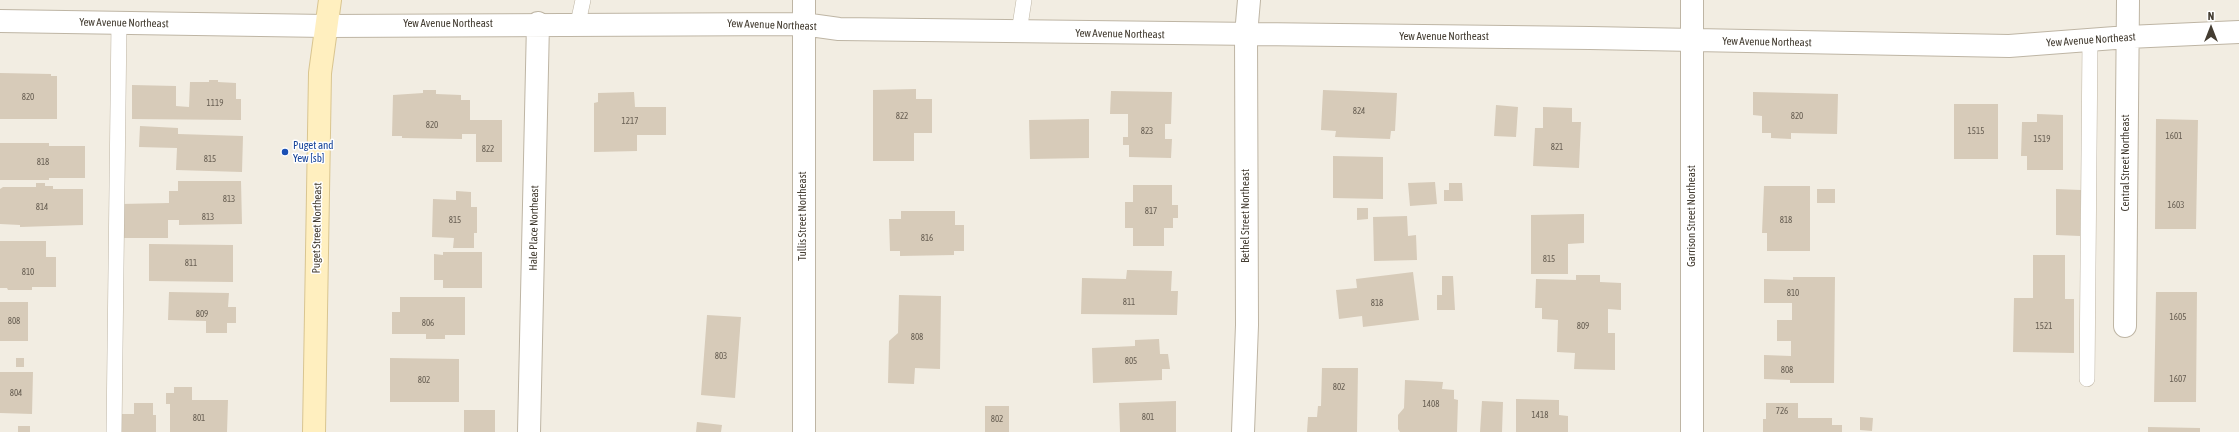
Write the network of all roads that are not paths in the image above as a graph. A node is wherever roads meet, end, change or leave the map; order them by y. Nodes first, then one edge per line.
1 (330, 0) edge
2 (583, 0) edge
3 (804, 0) edge
4 (1024, 0) edge
5 (1249, 0) edge
6 (1692, 0) edge
7 (2128, 0) edge
8 (0, 21) edge
9 (119, 22) junction
10 (538, 24) junction
11 (578, 24) junction
12 (803, 24) junction
13 (326, 26) junction
14 (1019, 32) junction
15 (2239, 32) edge
16 (1246, 36) junction
17 (2128, 36) junction
18 (2090, 40) junction
19 (1691, 41) junction
20 (2125, 326) dead end
21 (2087, 379) dead end
22 (114, 432) edge
23 (314, 432) edge
24 (529, 432) edge
25 (804, 432) edge
26 (1243, 432) edge
27 (1692, 432) edge

1 - 13 street, Puget Street Northeast
2 - 11 lane
3 - 12 street, Tullis Street Northeast
4 - 14 lane
5 - 16 street, Bethel Street Northeast
6 - 19 street, Garrison Street Northeast
7 - 17 street, Central Street Northeast
8 - 9 street, Yew Avenue Northeast
9 - 13 street, Yew Avenue Northeast
9 - 22 lane
10 - 11 street, Yew Avenue Northeast
10 - 13 street, Yew Avenue Northeast
10 - 24 street, Hale Place Northeast
11 - 12 street, Yew Avenue Northeast
12 - 14 street, Yew Avenue Northeast
12 - 25 street, Tullis Street Northeast
13 - 23 street, Puget Street Northeast
14 - 16 street, Yew Avenue Northeast
15 - 17 street, Yew Avenue Northeast
16 - 19 street, Yew Avenue Northeast
16 - 26 street, Bethel Street Northeast
17 - 18 street, Yew Avenue Northeast
17 - 20 street, Central Street Northeast
18 - 19 street, Yew Avenue Northeast
18 - 21 lane
19 - 27 street, Garrison Street Northeast

